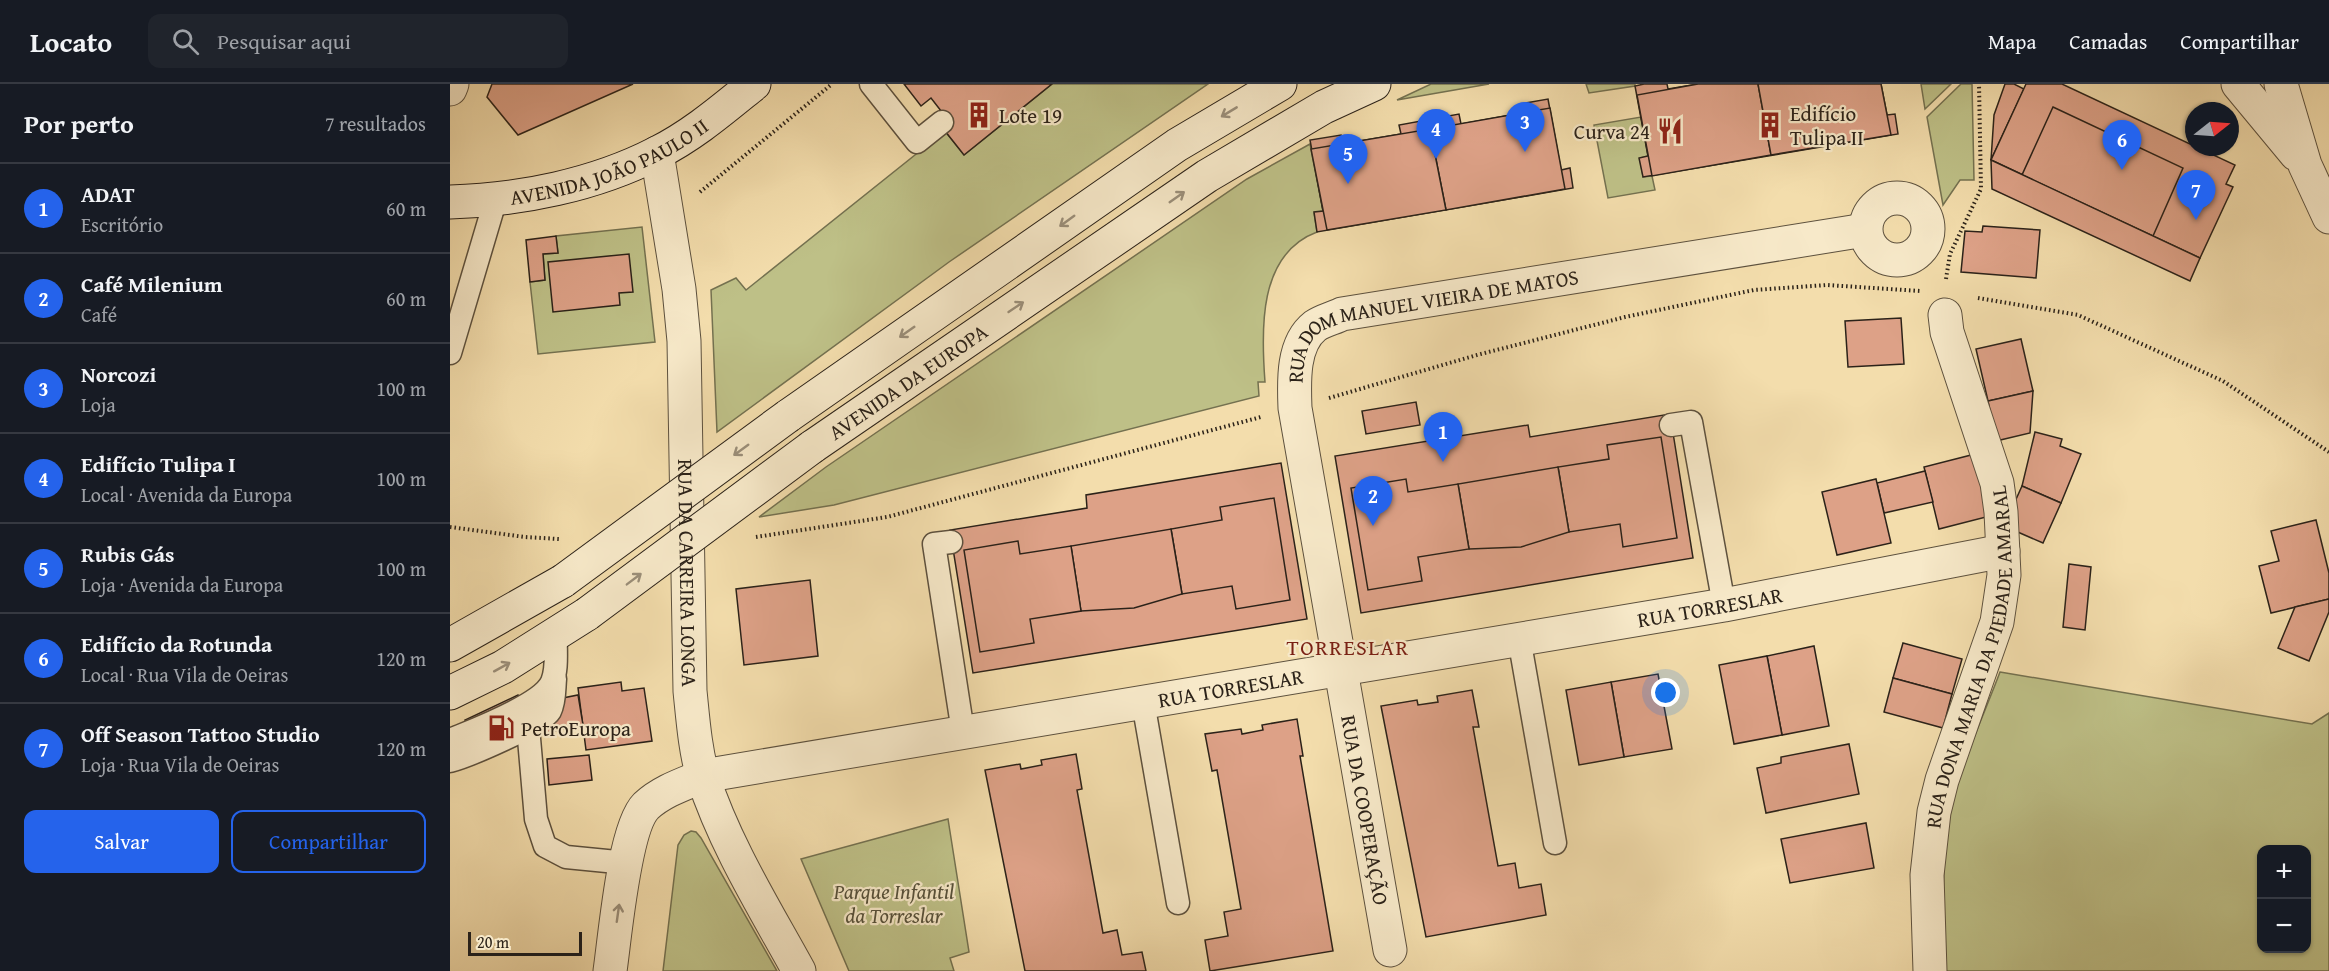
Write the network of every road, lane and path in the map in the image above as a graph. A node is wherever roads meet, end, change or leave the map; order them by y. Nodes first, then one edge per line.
1 (452, 84) edge
2 (754, 84) edge
3 (832, 84) edge
4 (871, 84) edge
5 (1280, 84) edge
6 (1374, 84) edge
7 (1979, 84) edge
8 (2238, 84) edge
9 (2281, 84) edge
10 (450, 89) edge
11 (942, 122) dead end
12 (657, 153) junction
13 (2304, 165) junction
14 (496, 198) junction
15 (450, 202) edge
16 (694, 202) dead end
17 (2329, 217) edge
18 (1865, 230) dead end
19 (1946, 303) junction
20 (450, 353) edge
21 (1295, 408) junction
22 (1671, 425) dead end
23 (2329, 452) edge
24 (450, 527) edge
25 (747, 538) dead end
26 (560, 539) dead end
27 (951, 542) dead end
28 (2003, 551) junction
29 (1724, 605) junction
30 (1519, 638) junction
31 (450, 645) edge
32 (555, 651) junction
33 (1341, 670) junction
34 (450, 693) edge
35 (1143, 702) junction
36 (528, 727) junction
37 (963, 732) junction
38 (450, 740) edge
39 (450, 761) edge
40 (703, 776) junction
41 (1555, 843) dead end
42 (627, 863) junction
43 (1178, 903) dead end
44 (1390, 950) dead end
45 (610, 971) edge
46 (800, 971) edge
47 (1930, 971) edge

1 - 10 street
2 - 12 street, AVENIDA JOÃO PAULO II
3 - 16 path
4 - 11 lane
5 -> 31 street, AVENIDA DA EUROPA, bridge
32 -> 6 street, AVENIDA DA EUROPA, bridge
7 - 19 path
8 - 13 street
9 - 13 street
12 - 14 street, AVENIDA JOÃO PAULO II
12 - 40 street, RUA DA CARREIRA LONGA
13 - 17 street
14 - 15 street, AVENIDA JOÃO PAULO II
14 - 20 lane
18 - 21 street, RUA DOM MANUEL VIEIRA DE MATOS
19 - 21 path
19 - 23 path
19 - 28 street, RUA DONA MARIA DA PIEDADE AMARAL
21 - 25 path
21 - 33 street, RUA DOM MANUEL VIEIRA DE MATOS
22 - 29 lane
24 - 26 path
27 - 37 lane
28 - 29 street, RUA TORRESLAR
28 - 47 street, RUA DONA MARIA DA PIEDADE AMARAL
29 - 30 street, RUA TORRESLAR
30 - 33 street, RUA TORRESLAR
30 - 41 lane
34 -> 32 street, AVENIDA DA EUROPA
32 - 36 lane
32 - 38 lane
33 - 35 street, RUA TORRESLAR
33 - 44 street, RUA DA COOPERAÇÃO
35 - 37 street, RUA TORRESLAR
35 - 43 lane
36 - 39 lane
36 - 42 lane
37 - 40 street, RUA TORRESLAR
40 - 42 street, RUA TORRESLAR
40 - 46 street, RUA DA CARREIRA LONGA
45 -> 42 street, RUA TORRESLAR

